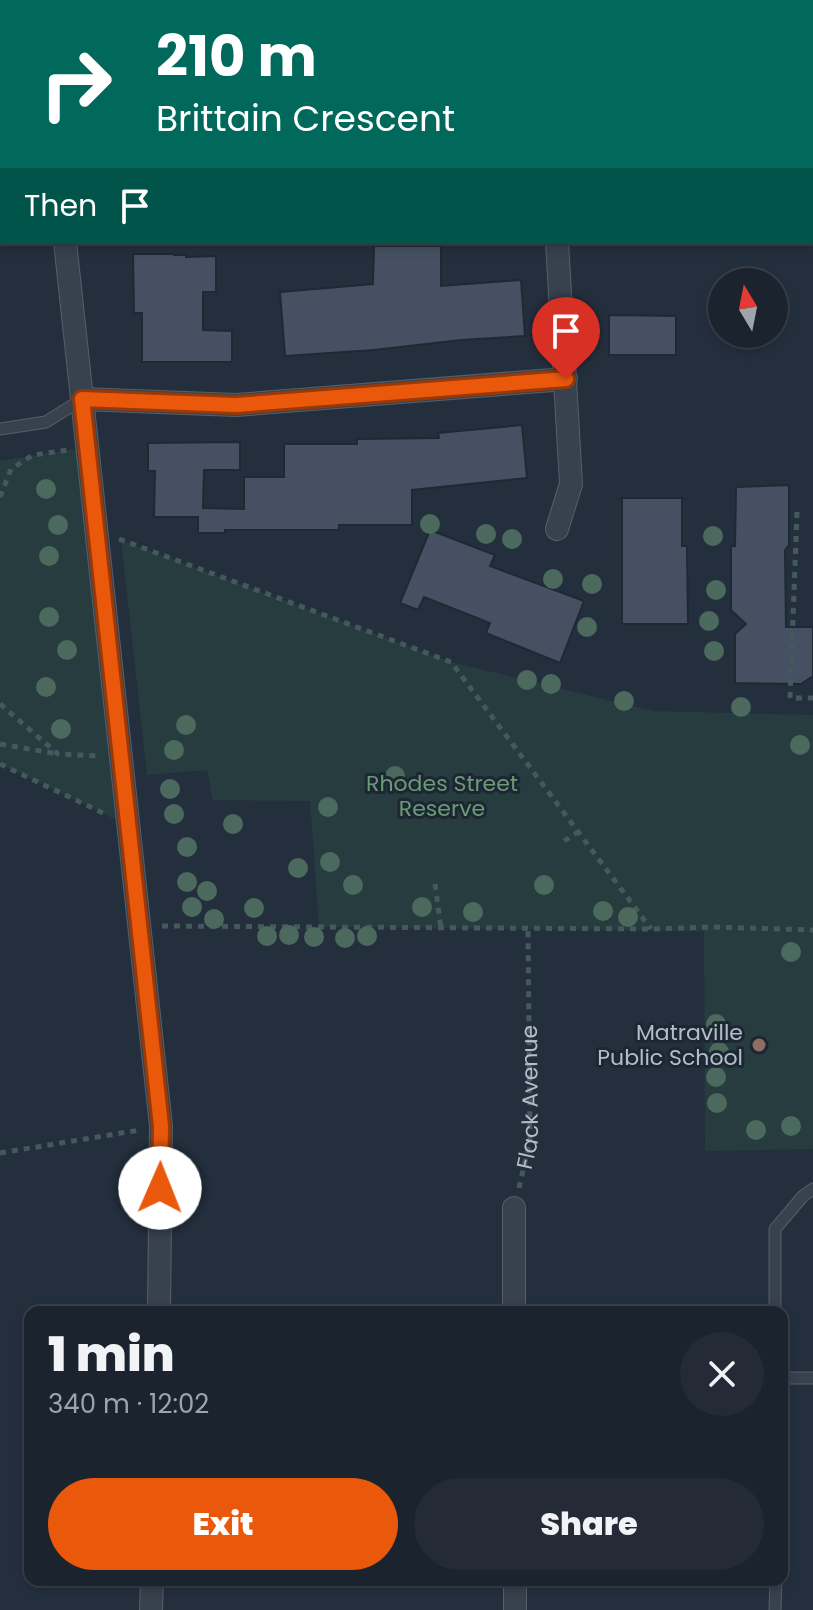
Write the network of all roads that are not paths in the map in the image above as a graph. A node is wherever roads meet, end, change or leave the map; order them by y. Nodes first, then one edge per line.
1 (65, 244) edge
2 (557, 244) edge
3 (566, 379) junction
4 (82, 399) junction
5 (0, 429) edge
6 (557, 529) dead end
7 (813, 1189) edge
8 (514, 1208) road end
9 (159, 1306) edge
10 (514, 1306) edge
11 (775, 1306) edge
12 (788, 1378) edge
13 (813, 1378) edge
14 (152, 1586) edge
15 (515, 1586) edge
16 (776, 1586) edge
17 (151, 1610) edge
18 (515, 1610) edge
19 (775, 1610) edge

1 - 4 street
2 - 3 street
3 - 4 street
3 - 6 street
4 - 5 lane
4 - 9 street
7 - 11 lane
8 - 10 street
12 - 13 lane
14 - 17 street
15 - 18 street
16 - 19 lane

